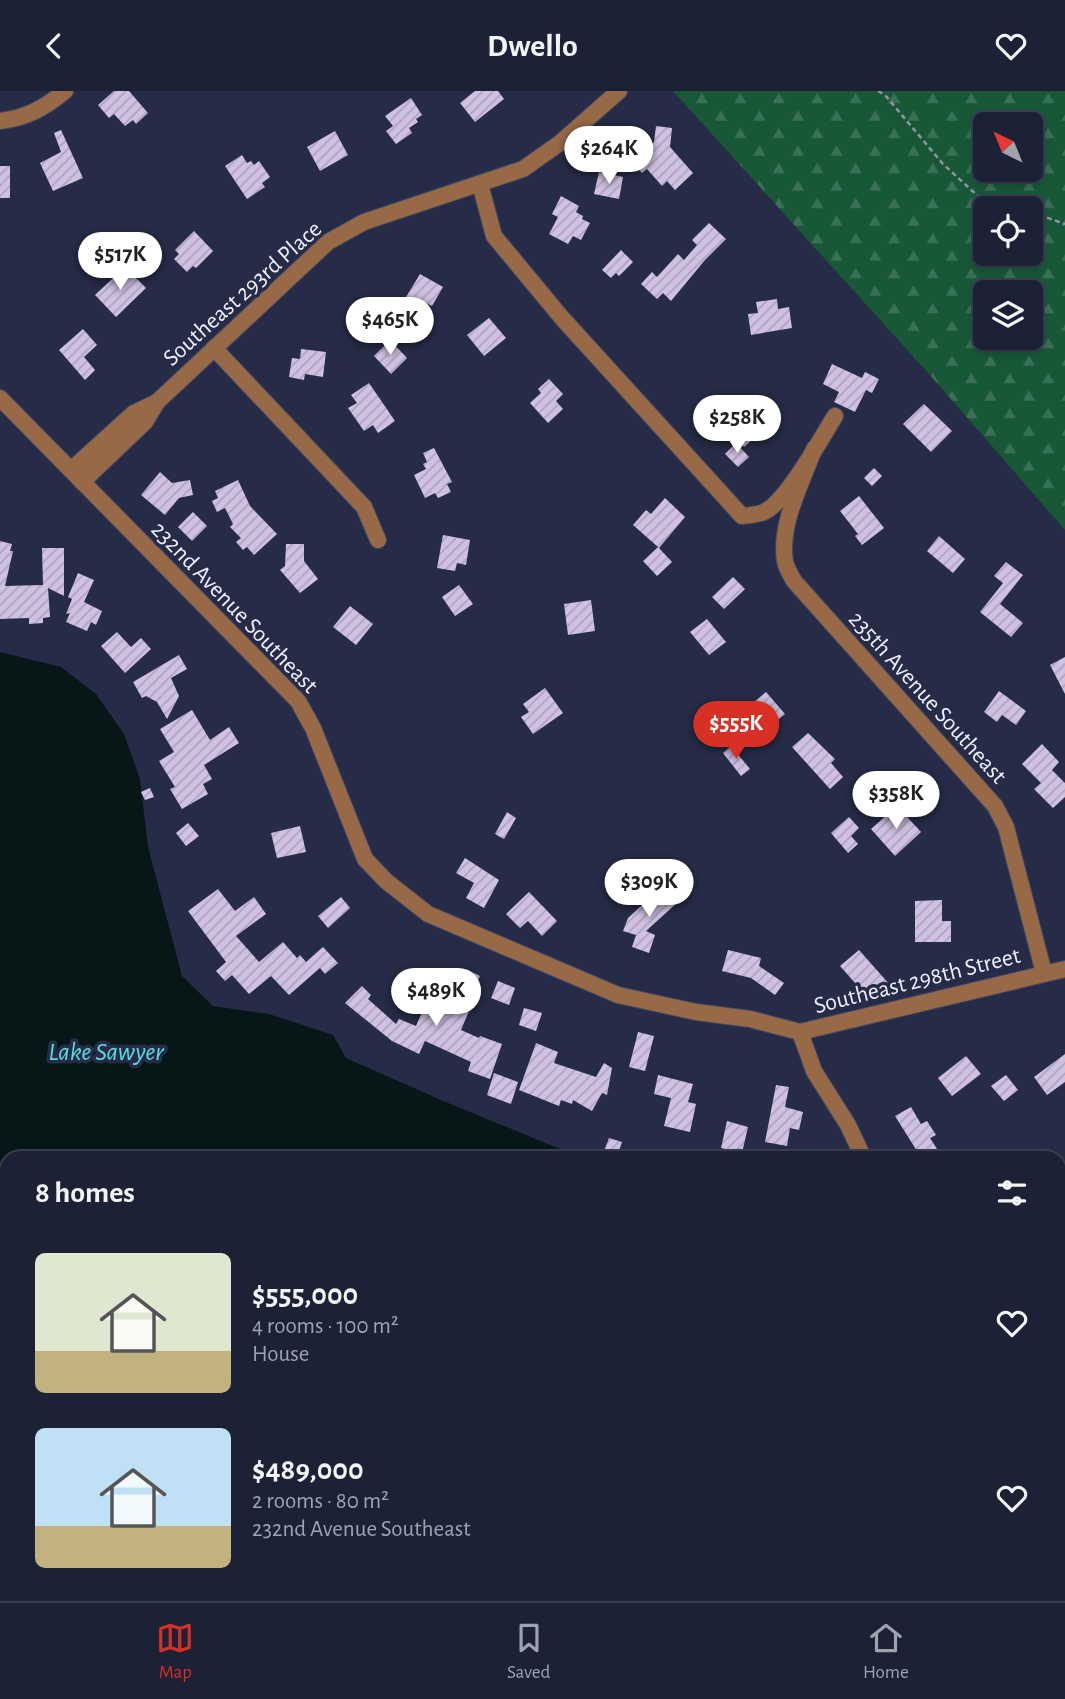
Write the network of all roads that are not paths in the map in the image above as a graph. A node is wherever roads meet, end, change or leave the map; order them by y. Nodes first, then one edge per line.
1 (65, 91) edge
2 (619, 91) edge
3 (0, 121) edge
4 (480, 184) junction
5 (214, 348) junction
6 (0, 398) edge
7 (835, 416) dead end
8 (814, 449) junction
9 (77, 476) junction
10 (378, 540) dead end
11 (1065, 969) edge
12 (1044, 973) junction
13 (800, 1032) junction
14 (860, 1151) edge

1 - 3 street
2 - 4 street, Southeast 293rd Place
4 - 5 street, Southeast 293rd Place
4 - 8 street
5 - 9 street, Southeast 293rd Place
5 - 10 street
6 - 9 street, 232nd Avenue Southeast
7 - 8 street
8 - 12 street, 235th Avenue Southeast
9 - 13 street, 232nd Avenue Southeast
11 - 12 street, Southeast 298th Street
12 - 13 street, Southeast 298th Street
13 - 14 street

